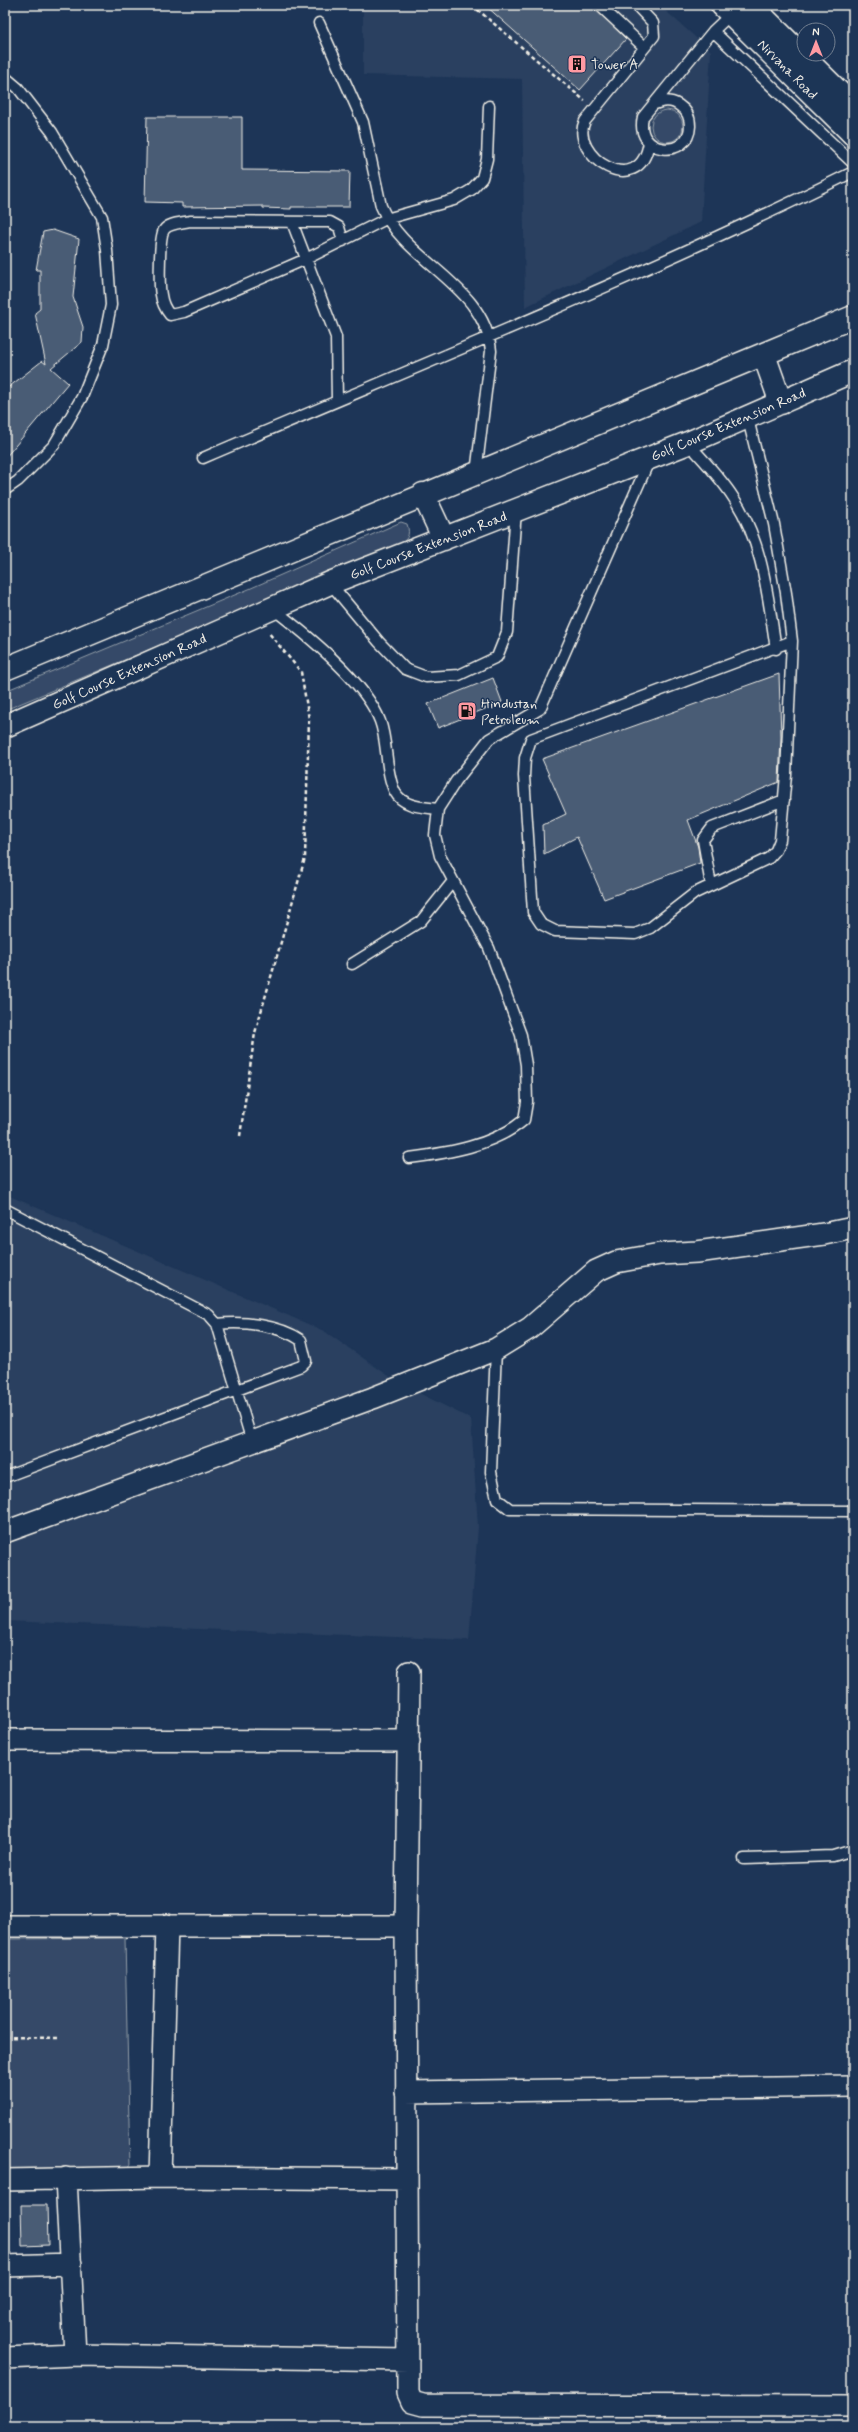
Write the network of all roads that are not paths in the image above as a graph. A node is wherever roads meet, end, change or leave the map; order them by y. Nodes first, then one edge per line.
1 (599, 5) edge
2 (636, 5) edge
3 (735, 8) edge
4 (319, 23) dead end
5 (713, 31) junction
6 (644, 47) junction
7 (5, 77) edge
8 (655, 104) junction
9 (489, 106) dead end
10 (853, 106) edge
11 (853, 134) edge
12 (649, 142) junction
13 (853, 163) edge
14 (853, 172) edge
15 (386, 219) junction
16 (292, 222) junction
17 (343, 241) junction
18 (306, 260) junction
19 (853, 317) edge
20 (490, 336) junction
21 (764, 354) junction
22 (852, 372) edge
23 (337, 401) junction
24 (781, 403) junction
25 (747, 415) junction
26 (688, 443) junction
27 (650, 457) junction
28 (203, 458) dead end
29 (476, 473) junction
30 (5, 490) edge
31 (423, 494) junction
32 (516, 510) junction
33 (444, 539) junction
34 (330, 583) junction
35 (263, 612) junction
36 (792, 641) junction
37 (776, 649) junction
38 (5, 670) edge
39 (5, 726) edge
40 (784, 800) junction
41 (438, 809) junction
42 (453, 881) junction
43 (711, 885) junction
44 (352, 964) dead end
45 (409, 1158) dead end
46 (5, 1209) edge
47 (853, 1228) edge
48 (217, 1324) junction
49 (496, 1349) junction
50 (238, 1391) junction
51 (252, 1442) junction
52 (5, 1477) edge
53 (853, 1511) edge
54 (5, 1532) edge
55 (409, 1672) dead end
56 (5, 1740) edge
57 (409, 1741) junction
58 (853, 1850) edge
59 (744, 1859) dead end
60 (167, 1925) junction
61 (5, 1926) edge
62 (406, 1926) junction
63 (853, 2086) edge
64 (406, 2092) junction
65 (160, 2177) junction
66 (66, 2178) junction
67 (406, 2179) junction
68 (5, 2180) edge
69 (71, 2264) junction
70 (5, 2266) edge
71 (75, 2355) junction
72 (5, 2358) edge
73 (408, 2360) junction
74 (853, 2406) edge

1 - 6 lane
2 - 6 lane
3 - 5 lane
3 - 10 main road, Nirvana Road
3 - 11 main road, Nirvana Road
4 - 15 lane
5 - 8 lane
5 - 13 lane
6 - 12 lane
7 - 30 lane
8 - 12 lane
8 - 12 lane
9 - 15 lane
14 - 20 lane
15 - 17 lane
15 - 20 lane
16 - 17 lane
16 - 18 lane
16 - 18 lane
17 - 18 lane
18 - 23 lane
19 - 21 main road
20 - 23 lane
20 - 29 lane
21 - 24 main road
21 - 29 main road
22 - 24 main road, Golf Course Extension Road
23 - 28 lane
24 - 25 main road, Golf Course Extension Road
25 - 26 main road, Golf Course Extension Road
25 - 36 lane
26 - 27 main road, Golf Course Extension Road
26 - 37 lane
27 - 32 main road, Golf Course Extension Road
27 - 41 lane
29 - 31 main road
31 - 33 main road
31 - 38 main road
32 - 33 main road, Golf Course Extension Road
32 - 34 lane
33 - 34 main road, Golf Course Extension Road
34 - 35 main road, Golf Course Extension Road
35 - 39 main road, Golf Course Extension Road
35 - 41 lane
36 - 37 lane
36 - 40 lane
37 - 43 lane
40 - 43 lane
40 - 43 lane
41 - 42 lane
42 - 44 lane
42 - 45 lane
46 - 48 lane
47 - 49 street
48 - 50 lane
48 - 50 lane
49 - 51 street
49 - 53 lane
50 - 51 lane
50 - 52 lane
51 - 54 street
55 - 57 street
56 - 57 street
57 - 62 street
58 - 59 lane
60 - 61 street
60 - 62 street
60 - 65 street
62 - 64 street
63 - 64 street
64 - 67 street
65 - 66 street
65 - 67 street
66 - 68 street
66 - 69 street
67 - 73 street
69 - 70 street
69 - 71 street
71 - 72 street
71 - 73 street
73 - 74 street

